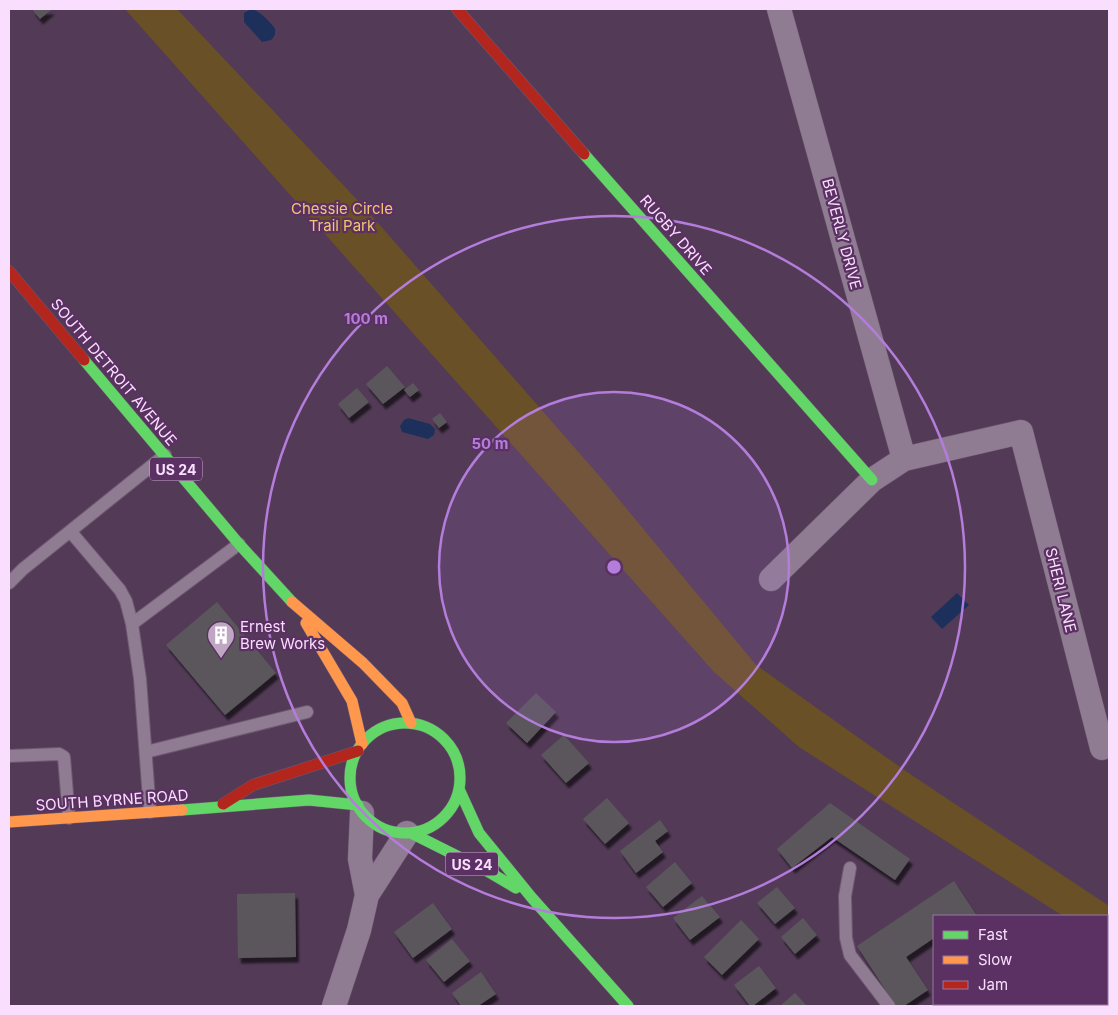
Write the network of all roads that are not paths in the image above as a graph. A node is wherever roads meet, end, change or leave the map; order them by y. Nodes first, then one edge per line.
1 (457, 9) edge
2 (780, 9) edge
3 (9, 271) edge
4 (164, 455) junction
5 (904, 459) junction
6 (872, 480) junction
7 (70, 531) junction
8 (240, 544) junction
9 (771, 579) dead end
10 (9, 583) edge
11 (295, 605) junction
12 (132, 624) junction
13 (307, 712) dead end
14 (411, 723) junction
15 (360, 747) junction
16 (1102, 748) dead end
17 (146, 752) junction
18 (9, 756) edge
19 (459, 789) junction
20 (216, 808) junction
21 (360, 809) junction
22 (150, 812) junction
23 (70, 818) junction
24 (9, 822) edge
25 (409, 833) junction
26 (850, 868) dead end
27 (367, 895) junction
28 (532, 898) junction
29 (334, 1006) edge
30 (628, 1006) edge
31 (889, 1006) edge

1 - 6 main road, RUGBY DRIVE
2 - 5 street, BEVERLY DRIVE
3 - 4 main road, SOUTH DETROIT AVENUE / US 24
4 - 7 lane
4 - 8 main road, SOUTH DETROIT AVENUE / US 24
5 - 6 street
5 - 16 street, SHERI LANE
6 - 9 street
7 - 10 lane
7 - 12 lane
8 - 11 main road, SOUTH DETROIT AVENUE / US 24
8 - 12 lane
11 - 14 main road, SOUTH DETROIT AVENUE / US 24
11 - 15 main road, SOUTH DETROIT AVENUE / US 24
12 - 17 lane
13 - 17 lane
14 - 15 main road
14 - 19 main road, US 24
15 - 20 main road, SOUTH BYRNE ROAD
15 - 21 main road
17 - 22 lane
18 - 23 lane
19 - 25 main road
19 - 28 main road, US 24
20 - 21 main road, SOUTH BYRNE ROAD
20 - 22 main road, SOUTH BYRNE ROAD
21 - 25 main road, US 24
21 - 27 street
22 - 23 main road, SOUTH BYRNE ROAD
23 - 24 main road, SOUTH BYRNE ROAD
25 - 27 street
25 - 28 main road, US 24
26 - 31 lane
27 - 29 street
28 - 30 main road, US 24

